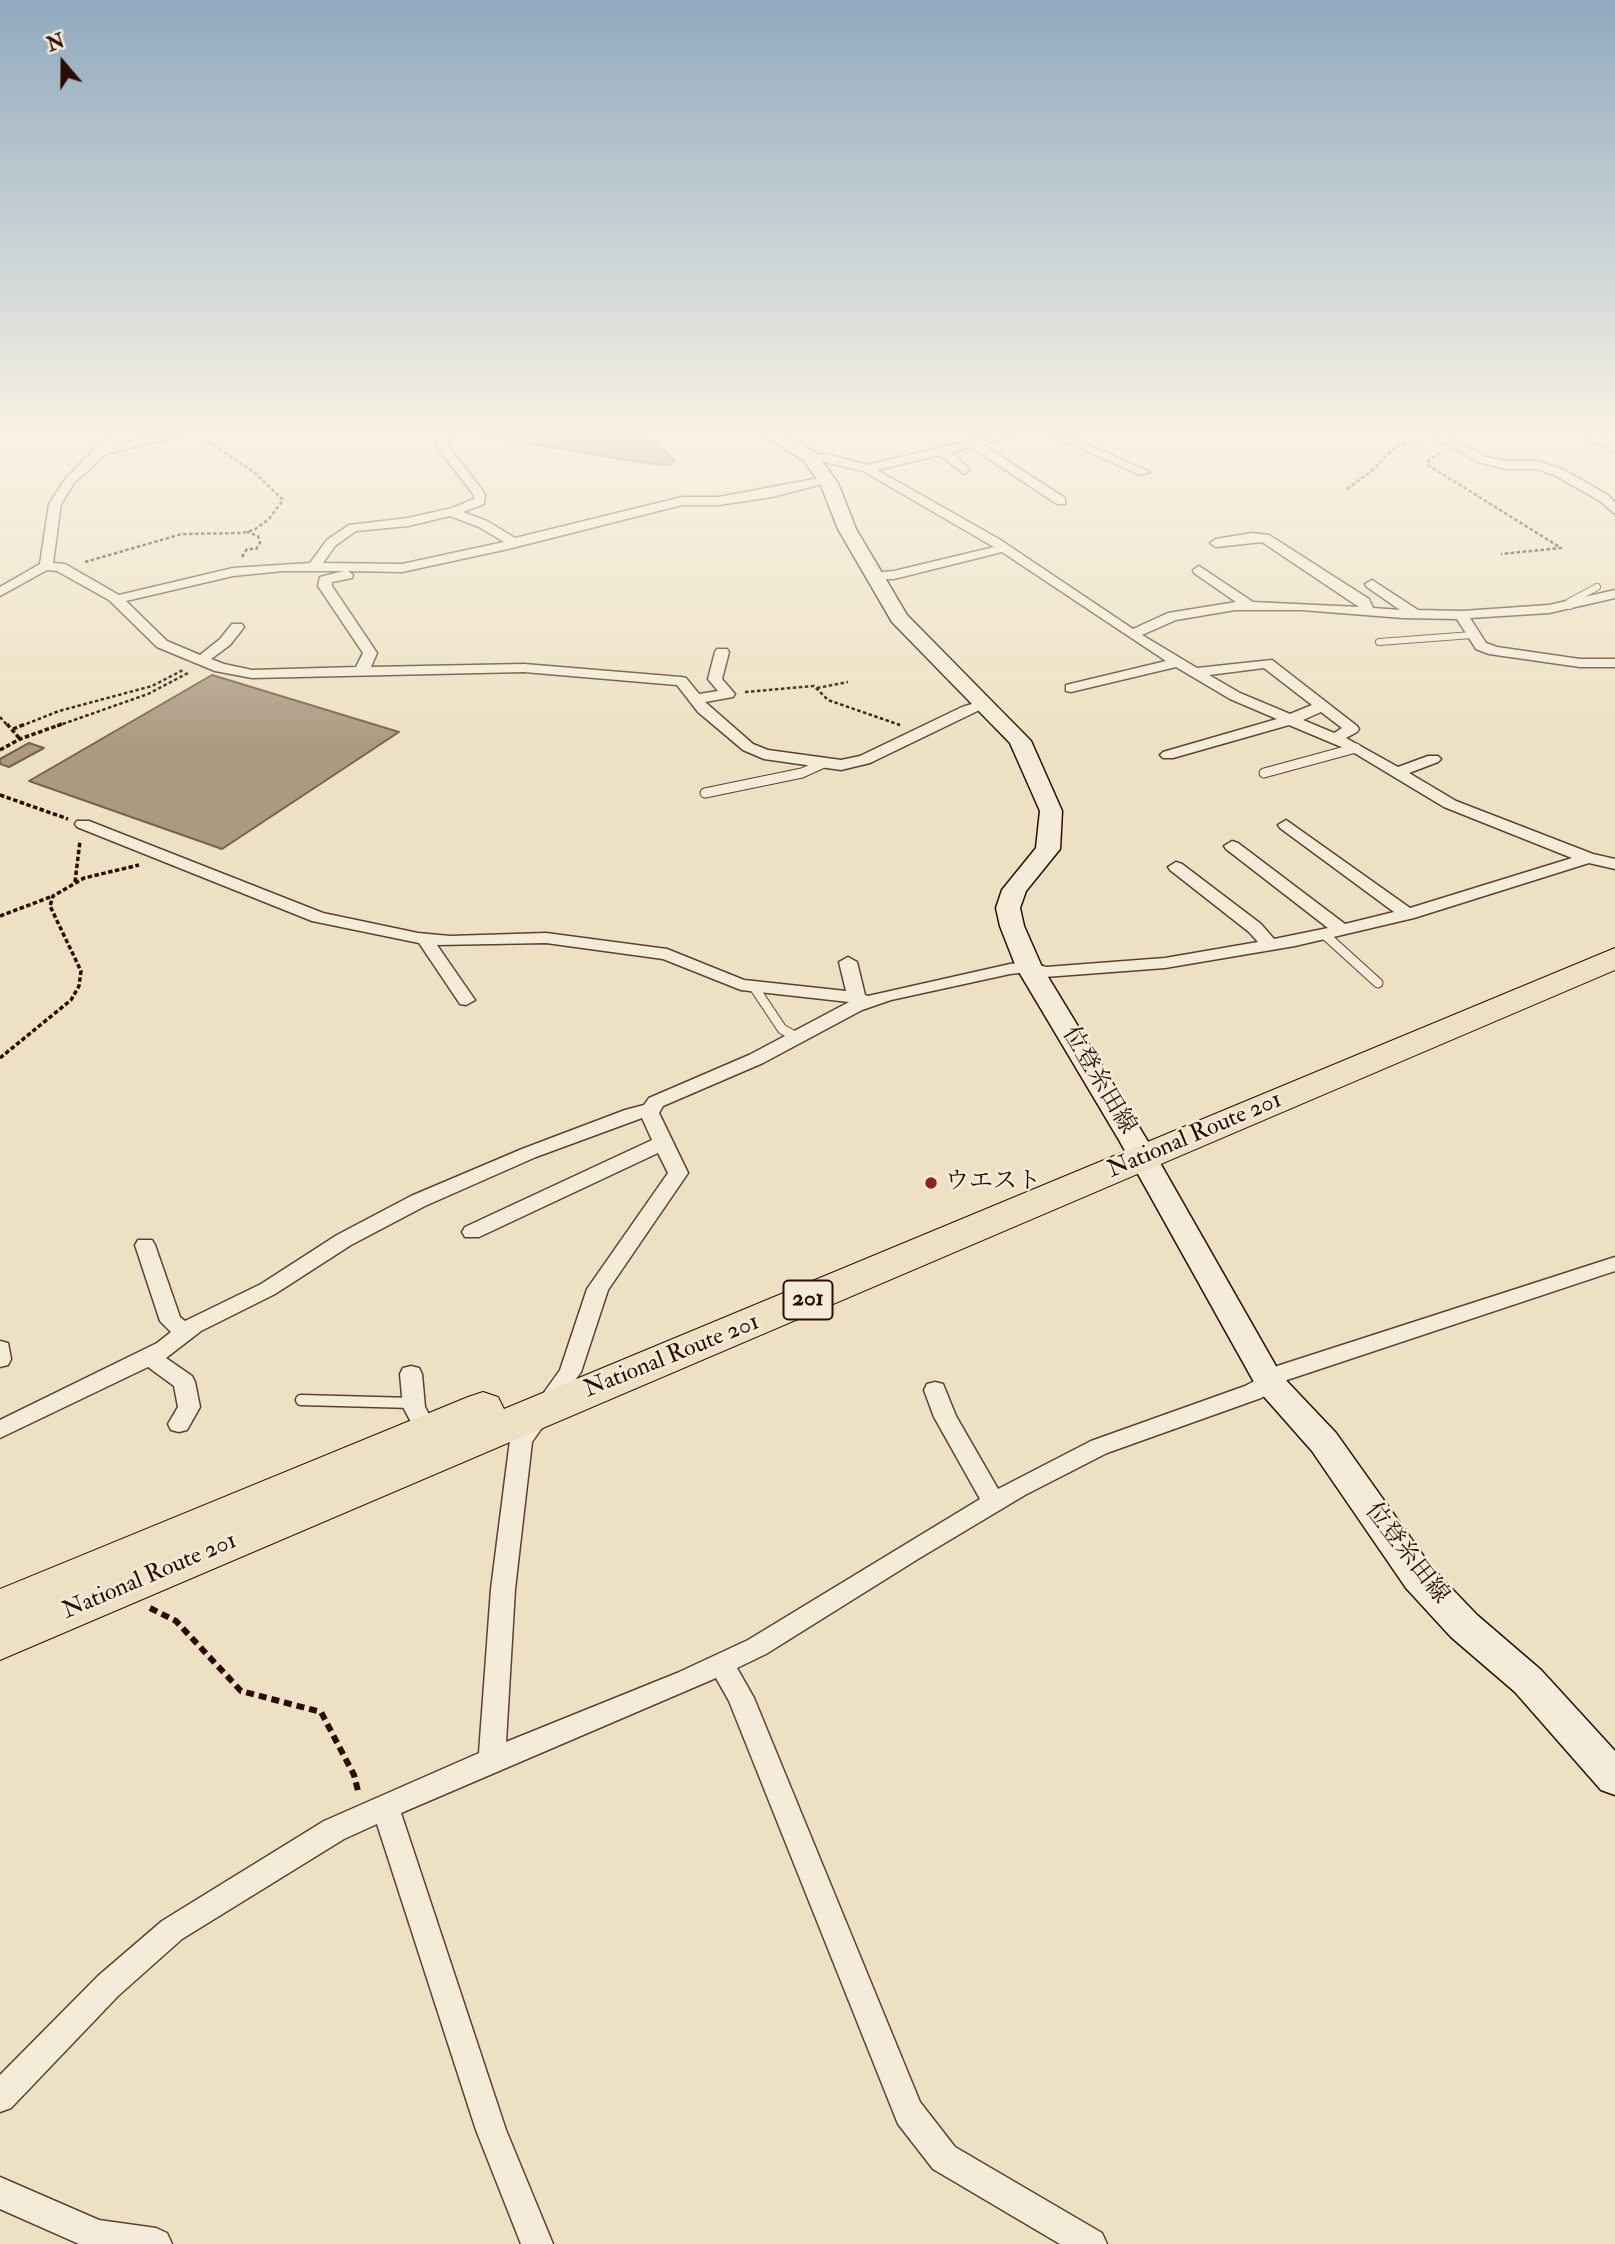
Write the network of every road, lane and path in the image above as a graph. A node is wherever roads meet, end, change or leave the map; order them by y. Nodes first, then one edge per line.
1 (52, 536) edge
2 (175, 536) edge
3 (257, 536) edge
4 (340, 536) edge
5 (502, 536) edge
6 (542, 536) edge
7 (851, 536) edge
8 (983, 536) edge
9 (1540, 536) edge
10 (514, 543) junction
11 (1216, 543) dead end
12 (1004, 548) junction
13 (1501, 554) dead end
14 (53, 567) junction
15 (313, 568) junction
16 (390, 569) junction
17 (1199, 569) dead end
18 (240, 571) junction
19 (875, 576) junction
20 (1372, 584) dead end
21 (1597, 587) dead end
22 (0, 592) edge
23 (1615, 594) edge
24 (117, 599) junction
25 (1249, 605) junction
26 (1570, 606) junction
27 (1368, 611) junction
28 (1413, 614) junction
29 (1462, 615) junction
30 (237, 627) dead end
31 (1132, 634) junction
32 (1472, 635) junction
33 (1379, 642) dead end
34 (722, 652) dead end
35 (205, 661) junction
36 (1179, 662) junction
37 (1615, 663) edge
38 (1196, 672) junction
39 (361, 673) junction
40 (848, 682) dead end
41 (816, 688) junction
42 (1071, 688) dead end
43 (728, 694) junction
44 (696, 699) junction
45 (985, 704) junction
46 (1322, 706) junction
47 (0, 716) edge
48 (1290, 720) junction
49 (13, 729) junction
50 (921, 732) junction
51 (20, 739) junction
52 (1334, 739) junction
53 (1356, 748) junction
54 (0, 750) edge
55 (1168, 755) dead end
56 (1433, 759) dead end
57 (824, 763) junction
58 (1397, 772) junction
59 (1265, 773) dead end
60 (705, 793) dead end
61 (0, 795) edge
62 (83, 824) junction
63 (1286, 825) dead end
64 (1232, 846) dead end
65 (171, 857) junction
66 (1588, 858) junction
67 (1615, 864) edge
68 (1176, 867) dead end
69 (75, 882) junction
70 (52, 896) junction
71 (1408, 914) junction
72 (0, 916) edge
73 (1342, 930) junction
74 (1324, 934) junction
75 (428, 939) junction
76 (1615, 940) edge
77 (1270, 946) junction
78 (1615, 958) edge
79 (848, 962) dead end
80 (1029, 967) junction
81 (1378, 983) dead end
82 (754, 987) junction
83 (466, 1000) dead end
84 (862, 1000) junction
85 (798, 1038) junction
86 (0, 1058) edge
87 (651, 1110) junction
88 (663, 1143) junction
89 (1138, 1149) junction
90 (472, 1232) dead end
91 (145, 1245) dead end
92 (1615, 1264) edge
93 (185, 1332) junction
94 (0, 1349) edge
95 (149, 1356) junction
96 (0, 1359) edge
97 (570, 1372) junction
98 (411, 1374) dead end
99 (1270, 1384) junction
100 (935, 1390) dead end
101 (301, 1400) dead end
102 (540, 1411) junction
103 (420, 1417) junction
104 (179, 1424) dead end
105 (0, 1430) edge
106 (995, 1502) junction
107 (142, 1605) dead end
108 (0, 1609) edge
109 (0, 1640) edge
110 (721, 1663) junction
111 (492, 1760) junction
112 (1615, 1779) edge
113 (375, 1811) junction
114 (0, 2097) edge
115 (0, 2193) edge
116 (156, 2244) edge
117 (537, 2244) edge
118 (1091, 2244) edge

1 - 14 street
2 - 14 path
3 - 18 path
4 - 15 street
5 - 10 street
6 - 10 street
7 - 19 main road, 位登糸田線
8 - 12 street
9 - 13 path
10 - 16 street
11 - 27 street
12 - 19 street
12 - 31 street
14 - 22 street
14 - 24 street
15 - 16 street
15 - 18 street
16 - 39 street
17 - 25 street
18 - 24 street
19 - 45 main road, 位登糸田線
20 - 28 street
21 - 26 lane
23 - 26 street
24 - 35 street
25 - 27 street
25 - 31 street
26 - 29 street
27 - 28 street
28 - 29 street
29 - 32 street
30 - 35 street
31 - 36 street
32 - 33 lane
32 - 37 street
34 - 43 street
35 - 39 street
35 - 49 path
35 - 51 path
36 - 38 street
36 - 42 street
38 - 46 street
38 - 48 street
39 - 44 street
40 - 41 path
41 - 43 path
41 - 50 path
43 - 44 street
44 - 57 street
45 - 50 street
45 - 80 main road, 位登糸田線
46 - 48 street
46 - 52 street
47 - 49 path
48 - 52 street
48 - 55 street
49 - 51 path
50 - 57 street
51 - 54 path
52 - 53 street
53 - 58 street
53 - 59 lane
56 - 58 street
57 - 60 lane
58 - 66 street
61 - 62 path
62 - 65 street
62 - 69 path
63 - 71 street
64 - 73 street
65 - 69 path
65 - 75 street
66 - 67 street
66 - 71 street
68 - 77 street
69 - 70 path
70 - 72 path
70 - 86 path
71 - 73 street
73 - 74 street
74 - 77 street
74 - 81 lane
75 - 82 street
75 - 83 street
76 - 89 highway, National Route 201 / 201
77 - 80 street
78 - 89 highway, National Route 201 / 201
79 - 84 street
80 - 84 street
80 - 89 main road, 位登糸田線
82 - 84 street
82 - 85 lane
84 - 85 street
85 - 87 street
87 - 88 street
87 - 93 street
88 - 90 street
88 - 97 street
89 - 97 highway, National Route 201 / 201
89 - 99 main road, 位登糸田線
89 - 102 highway, National Route 201 / 201
91 - 93 street
92 - 99 street
93 - 95 street
94 - 96 street
95 - 104 street
95 - 105 street
97 - 102 street
97 - 103 highway, National Route 201 / 201
98 - 103 street
99 - 106 street
99 - 112 main road, 位登糸田線
100 - 106 street
101 - 103 lane
102 - 109 highway, National Route 201 / 201
102 - 111 street
103 - 108 highway, National Route 201 / 201
106 - 110 street
107 - 113 path
110 - 111 street
110 - 118 street
111 - 113 street
113 - 114 street
113 - 117 street
115 - 116 street

